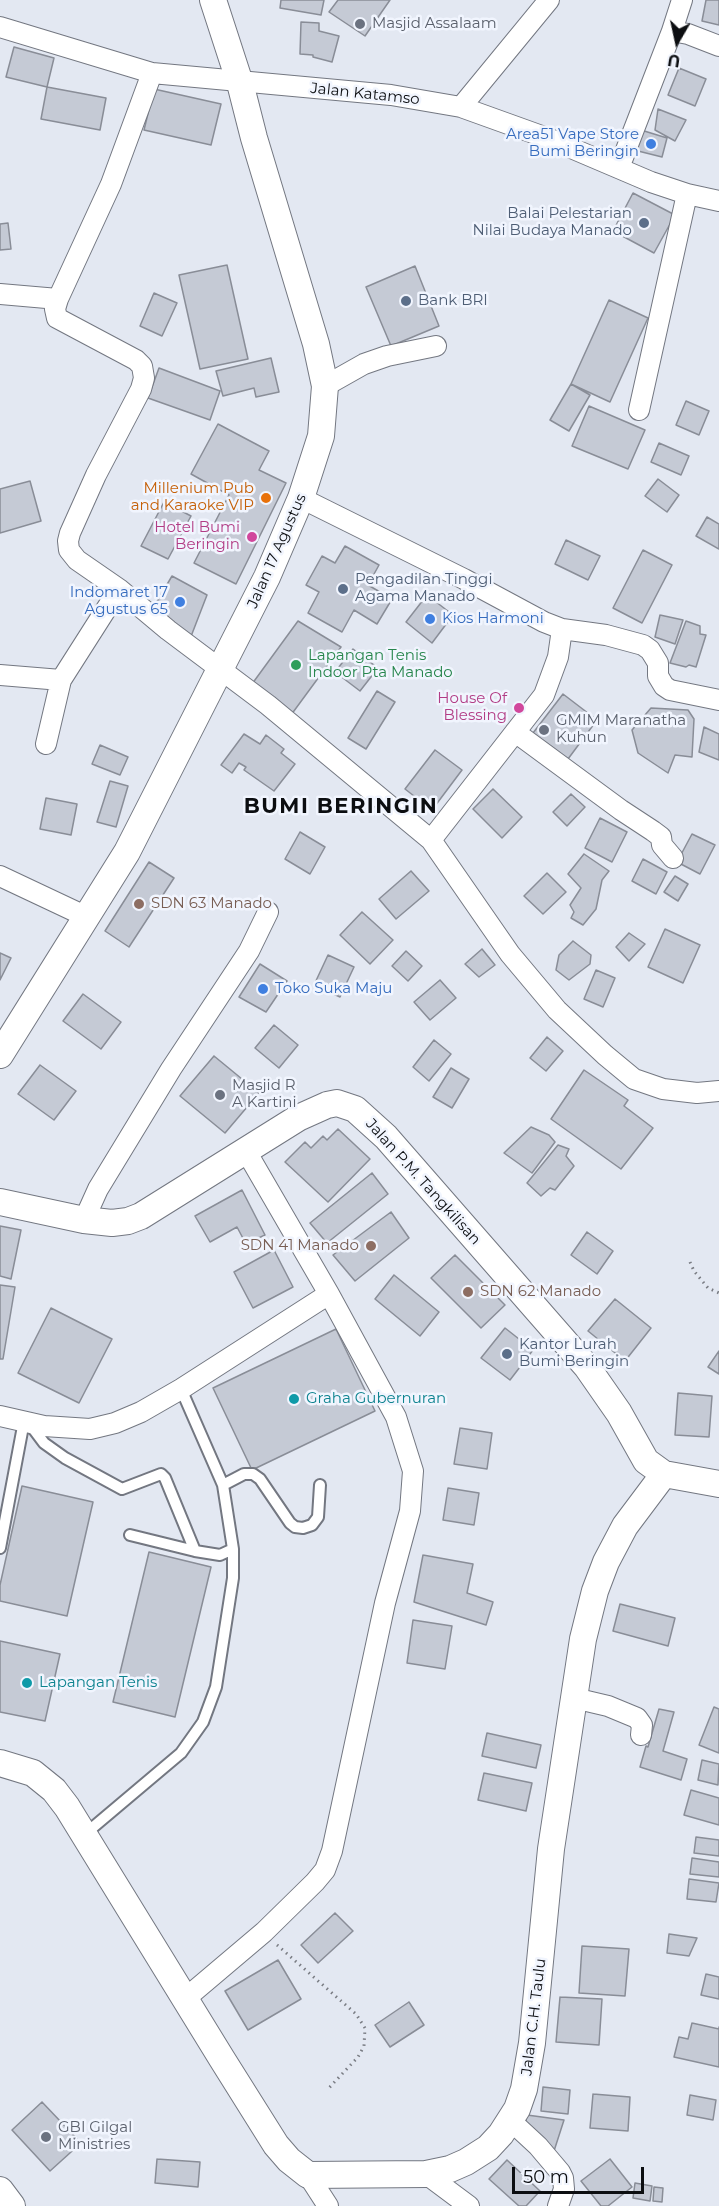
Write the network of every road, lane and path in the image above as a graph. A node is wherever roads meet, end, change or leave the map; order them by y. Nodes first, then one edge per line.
1 (213, 0) edge
2 (549, 0) edge
3 (682, 0) edge
4 (0, 27) edge
5 (672, 32) junction
6 (719, 46) edge
7 (152, 73) junction
8 (240, 83) junction
9 (461, 107) junction
10 (619, 168) junction
11 (687, 194) junction
12 (719, 201) edge
13 (0, 294) edge
14 (58, 299) junction
15 (436, 346) dead end
16 (326, 387) junction
17 (639, 410) dead end
18 (301, 498) junction
19 (119, 589) junction
20 (562, 629) junction
21 (220, 668) junction
22 (0, 675) edge
23 (61, 680) junction
24 (719, 700) edge
25 (515, 732) junction
26 (46, 744) dead end
27 (430, 840) junction
28 (673, 858) dead end
29 (0, 876) edge
30 (268, 912) dead end
31 (87, 917) junction
32 (0, 1055) edge
33 (719, 1091) edge
34 (246, 1151) junction
35 (0, 1202) edge
36 (84, 1220) junction
37 (690, 1262) dead end
38 (719, 1293) edge
39 (329, 1294) junction
40 (181, 1389) junction
41 (0, 1416) edge
42 (26, 1422) junction
43 (664, 1474) junction
44 (719, 1484) edge
45 (223, 1485) junction
46 (320, 1485) dead end
47 (130, 1535) dead end
48 (0, 1548) edge
49 (233, 1549) junction
50 (195, 1551) junction
51 (574, 1698) junction
52 (641, 1735) dead end
53 (7, 1765) edge
54 (85, 1834) junction
55 (264, 1932) junction
56 (186, 1998) junction
57 (328, 2089) dead end
58 (511, 2121) junction
59 (426, 2174) junction
60 (308, 2175) junction
61 (0, 2190) edge
62 (560, 2205) edge
63 (12, 2206) edge
64 (328, 2206) edge
65 (469, 2206) edge

1 - 8 street, Jalan 17 Agustus
2 - 9 street
3 - 5 street
4 - 7 street, Jalan Katamso
5 - 6 street
5 - 10 street
7 - 8 street, Jalan Katamso
7 - 14 street
8 - 9 street, Jalan Katamso
8 - 16 street, Jalan 17 Agustus
9 - 10 street, Jalan Katamso
10 - 11 street, Jalan Katamso
11 - 12 street, Jalan Katamso
11 - 17 street
13 - 14 street
14 - 19 street
15 - 16 street
16 - 18 street, Jalan 17 Agustus
18 - 20 street
18 - 21 street, Jalan 17 Agustus
19 - 21 street
19 - 23 street
20 - 24 street
20 - 25 street
21 - 27 street
21 - 31 street, Jalan 17 Agustus
22 - 23 street
23 - 26 street
25 - 27 street
25 - 28 street
27 - 33 street
29 - 31 street
30 - 36 street
31 - 32 street, Jalan 17 Agustus
34 - 36 street, Jalan P.M. Tangkilisan
34 - 39 street
34 - 43 street, Jalan P.M. Tangkilisan
35 - 36 street, Jalan P.M. Tangkilisan
37 - 38 path
39 - 40 street
39 - 55 street
40 - 42 street
40 - 45 lane
41 - 42 street
42 - 48 lane
42 - 50 lane
43 - 44 street
43 - 51 street, Jalan C.H. Taulu
45 - 46 lane
45 - 49 lane
47 - 50 lane
49 - 50 lane
49 - 54 lane
51 - 52 street
51 - 58 street, Jalan C.H. Taulu
53 - 54 street
54 - 56 street
55 - 56 street
55 - 57 path
56 - 60 street
58 - 59 street, Jalan C.H. Taulu
58 - 62 street
59 - 60 street, Jalan C.H. Taulu
59 - 65 street
60 - 64 street
61 - 63 street

